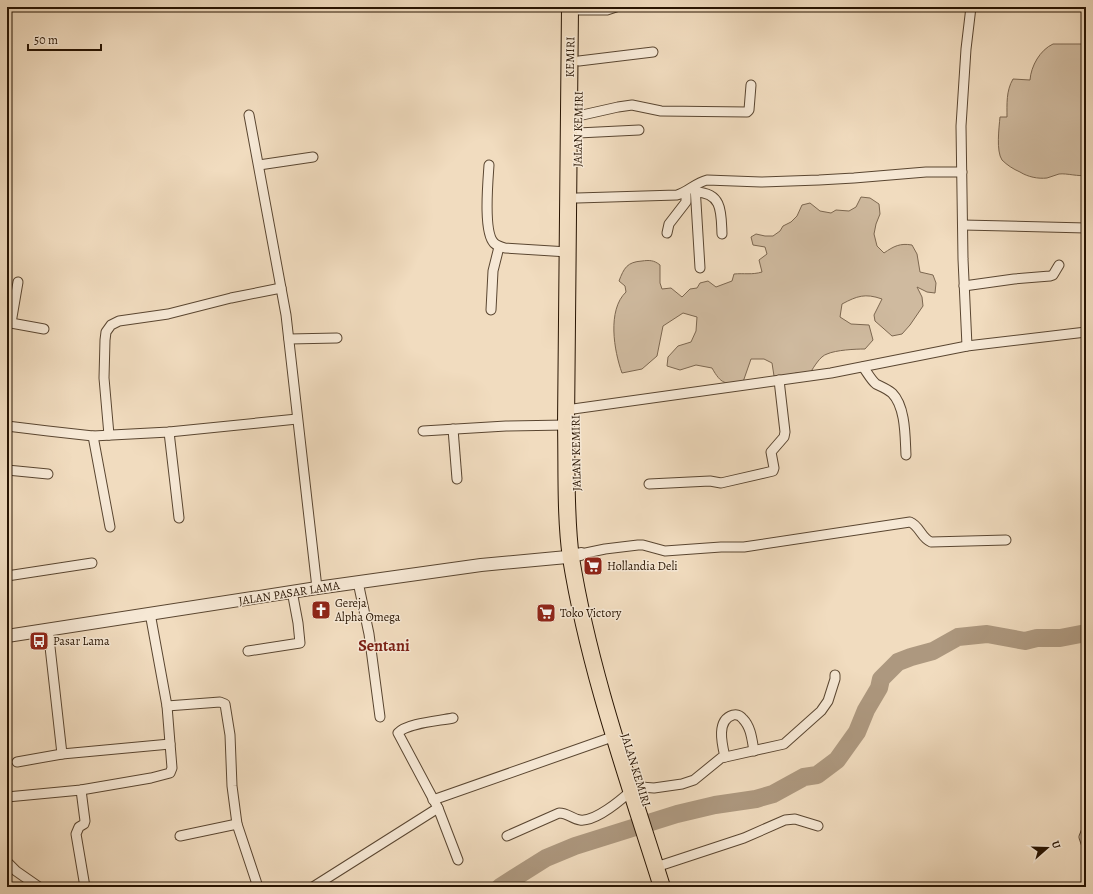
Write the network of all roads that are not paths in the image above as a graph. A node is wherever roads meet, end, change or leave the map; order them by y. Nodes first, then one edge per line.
1 (616, 7) edge
2 (971, 7) edge
3 (576, 8) edge
4 (653, 52) dead end
5 (579, 61) junction
6 (750, 85) dead end
7 (575, 110) junction
8 (249, 115) dead end
9 (639, 130) dead end
10 (578, 133) junction
11 (313, 157) dead end
12 (489, 164) dead end
13 (259, 165) junction
14 (962, 172) junction
15 (692, 190) junction
16 (577, 198) junction
17 (963, 225) junction
18 (1086, 228) edge
19 (667, 233) dead end
20 (722, 234) dead end
21 (498, 247) junction
22 (568, 252) junction
23 (1059, 265) dead end
24 (700, 268) dead end
25 (18, 282) dead end
26 (964, 286) junction
27 (281, 288) junction
28 (491, 310) dead end
29 (9, 324) edge
30 (44, 329) dead end
31 (1086, 332) edge
32 (337, 338) dead end
33 (289, 340) junction
34 (967, 346) junction
35 (863, 367) junction
36 (779, 380) junction
37 (569, 415) junction
38 (297, 419) junction
39 (7, 426) edge
40 (453, 429) junction
41 (423, 431) dead end
42 (169, 432) junction
43 (109, 435) junction
44 (93, 436) junction
45 (906, 455) dead end
46 (7, 470) edge
47 (48, 474) dead end
48 (457, 479) dead end
49 (649, 484) dead end
50 (179, 518) dead end
51 (110, 527) dead end
52 (1006, 540) dead end
53 (576, 555) junction
54 (92, 563) dead end
55 (7, 576) edge
56 (358, 582) junction
57 (317, 588) junction
58 (292, 591) junction
59 (150, 613) junction
60 (48, 629) junction
61 (7, 636) edge
62 (248, 651) dead end
63 (834, 675) dead end
64 (167, 706) junction
65 (380, 717) dead end
66 (453, 718) dead end
67 (615, 736) junction
68 (170, 744) junction
69 (754, 751) junction
70 (62, 754) junction
71 (725, 757) junction
72 (17, 762) dead end
73 (81, 790) junction
74 (637, 792) junction
75 (7, 797) edge
76 (433, 800) junction
77 (438, 808) junction
78 (237, 824) junction
79 (818, 826) dead end
80 (1086, 832) edge
81 (180, 836) dead end
82 (507, 836) dead end
83 (1086, 843) edge
84 (458, 860) dead end
85 (7, 862) edge
86 (660, 866) junction
87 (39, 887) edge
88 (85, 887) edge
89 (258, 887) edge
90 (313, 887) edge
91 (662, 887) edge
92 (672, 887) edge

1 - 3 street
2 - 14 street
3 - 5 highway, JALAN KEMIRI
3 - 7 highway, KEMIRI
4 - 5 street
5 - 7 highway, JALAN KEMIRI
6 - 7 street
7 - 10 highway, JALAN KEMIRI
7 - 22 highway, JALAN KEMIRI
8 - 13 street
9 - 10 street
10 - 16 highway, JALAN KEMIRI
11 - 13 street
12 - 21 street
13 - 27 street
14 - 15 street
14 - 17 street
15 - 16 street
15 - 19 street
15 - 20 street
15 - 24 street
16 - 37 highway, JALAN KEMIRI
17 - 18 street
17 - 26 street
21 - 22 street
21 - 28 street
22 - 37 highway, JALAN KEMIRI
23 - 26 street
25 - 29 street
26 - 34 street
27 - 33 street
27 - 43 street
29 - 30 street
31 - 34 street
32 - 33 street
33 - 38 street
34 - 35 street
35 - 36 street
35 - 45 street
36 - 37 street
36 - 49 street
37 - 40 street
37 - 53 highway, JALAN KEMIRI
38 - 42 street
38 - 57 street
39 - 44 street
40 - 41 street
40 - 48 street
42 - 43 street
42 - 50 street
43 - 44 street
44 - 51 street
46 - 47 street
52 - 53 street
53 - 56 street, JALAN PASAR LAMA
53 - 67 highway, JALAN KEMIRI
53 - 74 highway, JALAN KEMIRI
54 - 55 street
56 - 57 street, JALAN PASAR LAMA
56 - 65 street
57 - 58 street, JALAN PASAR LAMA
58 - 59 street, JALAN PASAR LAMA
58 - 62 street
59 - 60 street, JALAN PASAR LAMA
59 - 64 street
60 - 61 street, JALAN PASAR LAMA
60 - 70 street
63 - 69 street
64 - 68 street
64 - 78 street
66 - 76 street
67 - 74 highway, JALAN KEMIRI
67 - 76 street
68 - 70 street
68 - 73 street
69 - 71 street
69 - 71 street
70 - 72 street
71 - 74 street
73 - 75 street
73 - 88 street
74 - 82 street
74 - 86 highway, JALAN KEMIRI
76 - 77 street
77 - 84 street
77 - 90 street
78 - 81 street
78 - 89 street
79 - 86 street
80 - 83 street
85 - 87 street
86 - 91 highway, JALAN KEMIRI
86 - 92 highway, JALAN KEMIRI

